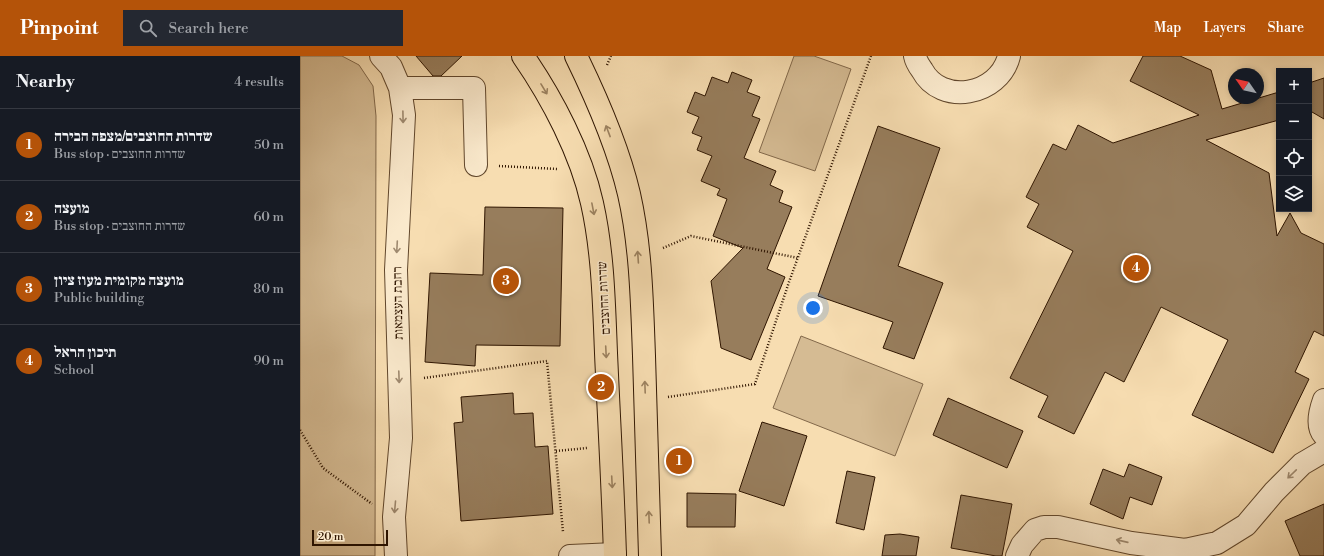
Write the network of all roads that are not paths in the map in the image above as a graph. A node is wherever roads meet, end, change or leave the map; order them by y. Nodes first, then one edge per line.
1 (381, 56) edge
2 (523, 56) edge
3 (576, 56) edge
4 (915, 56) edge
5 (1008, 56) edge
6 (400, 88) junction
7 (476, 165) road end
8 (1324, 400) edge
9 (1324, 435) edge
10 (1324, 451) edge
11 (615, 555) edge
12 (396, 556) edge
13 (570, 556) edge
14 (650, 556) edge
15 (1017, 556) edge

1 - 6 street, רחבת העצמאות
2 -> 11 main road, שדרות החוצבים
14 -> 3 main road
4 - 5 street
6 - 7 street
6 -> 12 street, רחבת העצמאות
8 - 9 street
10 -> 15 street
11 - 13 street

